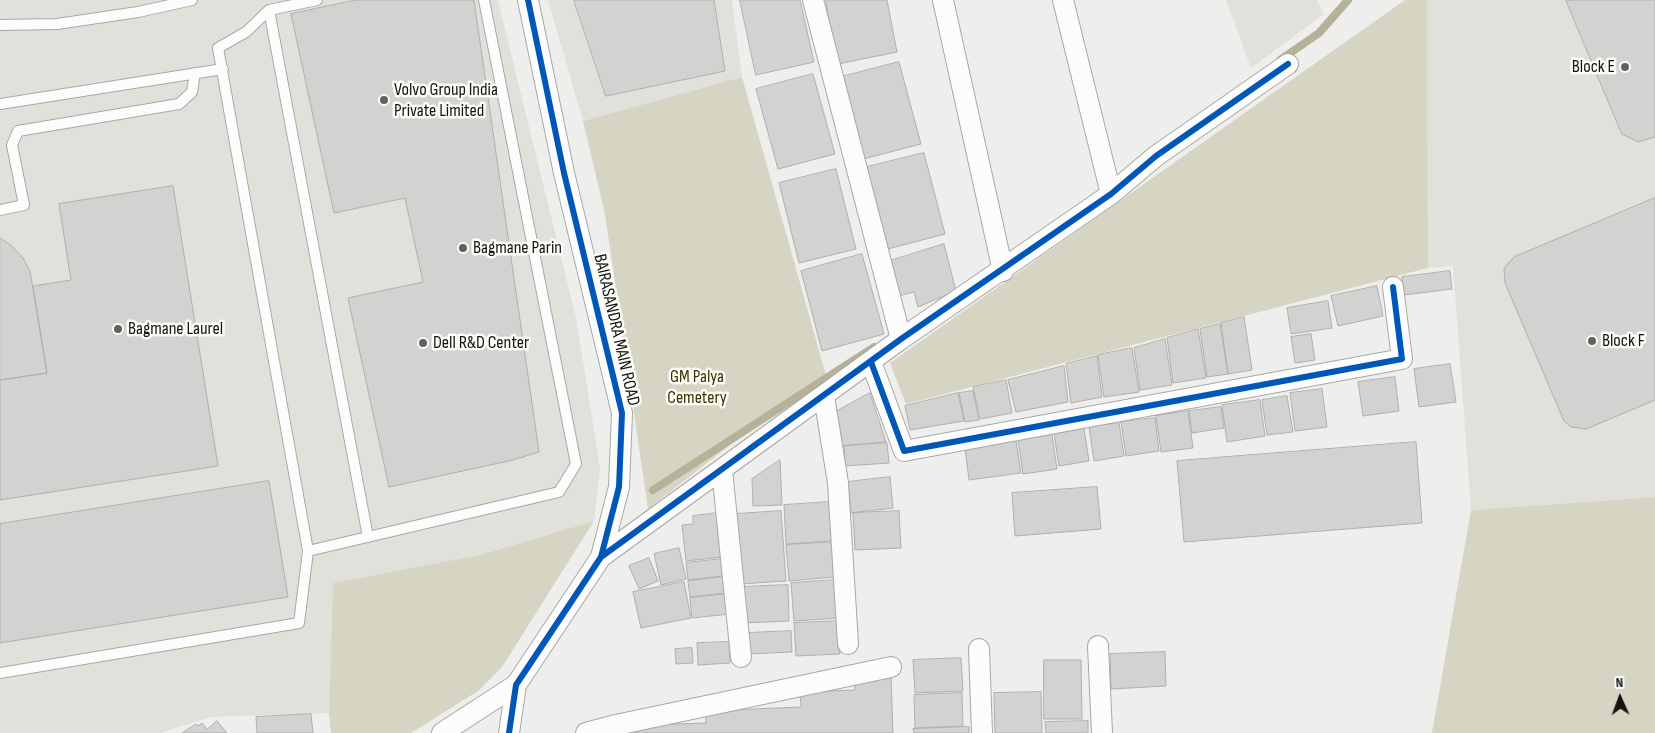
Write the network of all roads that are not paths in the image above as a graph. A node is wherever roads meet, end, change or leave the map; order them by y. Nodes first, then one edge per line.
1 (192, 0) edge
2 (317, 0) edge
3 (484, 0) edge
4 (528, 0) edge
5 (813, 0) edge
6 (942, 0) edge
7 (1063, 0) edge
8 (269, 10) junction
9 (0, 25) edge
10 (1288, 64) dead end
11 (223, 69) junction
12 (195, 73) junction
13 (0, 104) edge
14 (1112, 194) junction
15 (0, 210) edge
16 (1002, 271) junction
17 (1393, 287) dead end
18 (901, 338) junction
19 (871, 362) junction
20 (824, 396) junction
21 (722, 470) junction
22 (368, 537) junction
23 (308, 551) junction
24 (601, 557) junction
25 (848, 644) dead end
26 (1098, 646) dead end
27 (979, 649) dead end
28 (741, 657) dead end
29 (891, 667) dead end
30 (0, 672) edge
31 (516, 685) junction
32 (442, 733) edge
33 (509, 733) edge
34 (586, 733) edge
35 (982, 733) edge
36 (1102, 733) edge

1 - 9 lane
2 - 8 lane
3 - 22 lane
4 - 24 street, BAIRASANDRA MAIN ROAD
5 - 18 street
6 - 16 street
7 - 14 street
8 - 11 lane
8 - 22 lane
10 - 14 street
11 - 12 lane
11 - 23 lane
12 - 13 lane
12 - 15 lane
14 - 16 street
16 - 18 street
17 - 19 street
18 - 19 street
19 - 20 street
20 - 21 street
20 - 25 street
21 - 24 street
21 - 28 street
22 - 23 lane
23 - 30 lane
24 - 31 street, BAIRASANDRA MAIN ROAD
26 - 36 street
27 - 35 street
29 - 34 street
31 - 32 street
31 - 33 street, BAIRASANDRA MAIN ROAD

